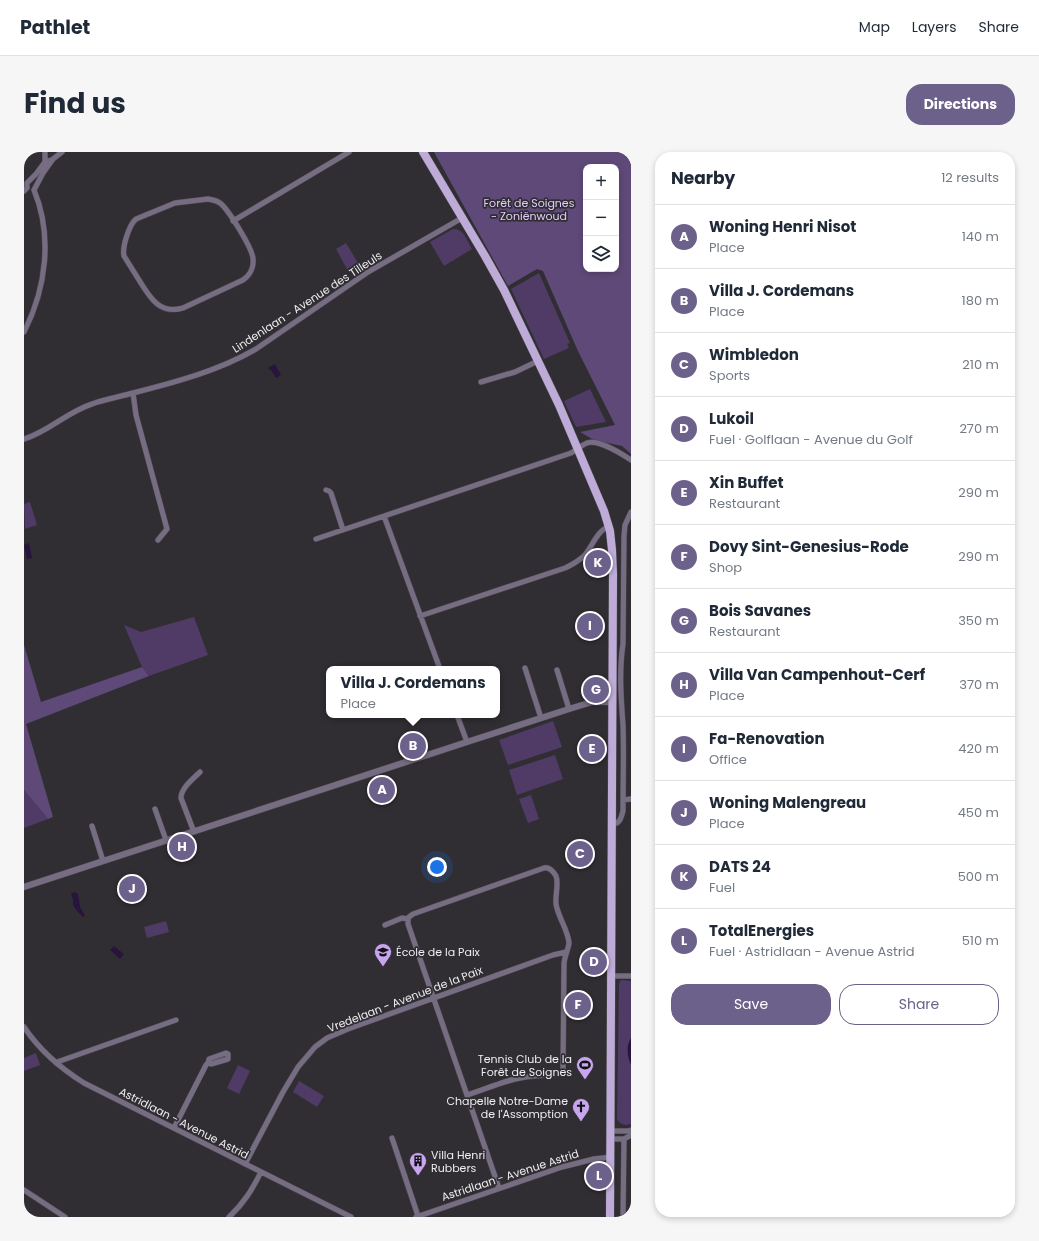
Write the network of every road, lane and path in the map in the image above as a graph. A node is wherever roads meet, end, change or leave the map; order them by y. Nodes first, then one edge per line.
1 (45, 152) edge
2 (62, 152) edge
3 (349, 152) edge
4 (423, 152) edge
5 (47, 164) junction
6 (30, 181) junction
7 (36, 184) junction
8 (25, 189) edge
9 (34, 190) junction
10 (462, 218) junction
11 (233, 220) junction
12 (24, 332) edge
13 (538, 361) junction
14 (481, 382) dead end
15 (133, 393) junction
16 (24, 439) edge
17 (578, 449) junction
18 (631, 460) edge
19 (326, 490) dead end
20 (631, 512) edge
21 (384, 516) junction
22 (608, 527) junction
23 (343, 530) junction
24 (316, 539) dead end
25 (158, 540) dead end
26 (420, 616) junction
27 (439, 666) edge
28 (525, 668) dead end
29 (557, 670) dead end
30 (612, 699) junction
31 (570, 709) junction
32 (458, 718) edge
33 (542, 718) junction
34 (467, 742) junction
35 (200, 772) dead end
36 (631, 799) edge
37 (623, 800) junction
38 (155, 808) dead end
39 (612, 824) junction
40 (92, 826) dead end
41 (194, 832) junction
42 (166, 840) junction
43 (103, 861) junction
44 (24, 887) edge
45 (408, 919) junction
46 (385, 925) dead end
47 (566, 952) junction
48 (612, 976) junction
49 (631, 976) edge
50 (433, 998) junction
51 (176, 1020) dead end
52 (24, 1027) edge
53 (56, 1063) junction
54 (208, 1063) dead end
55 (467, 1095) junction
56 (174, 1128) junction
57 (631, 1130) edge
58 (611, 1135) junction
59 (631, 1135) edge
60 (392, 1138) dead end
61 (624, 1139) junction
62 (611, 1157) junction
63 (245, 1164) junction
64 (261, 1172) junction
65 (499, 1188) junction
66 (24, 1190) edge
67 (65, 1217) edge
68 (229, 1217) edge
69 (351, 1217) edge
70 (417, 1217) edge
71 (610, 1217) edge
72 (623, 1217) edge

1 - 5 street
2 - 5 street
3 - 11 street
4 - 10 main road
5 - 6 street
5 - 7 street
6 - 7 street
6 - 8 street
7 - 9 street
8 - 9 street
9 - 12 street
10 - 13 main road
10 - 15 street, Lindenlaan - Avenue des Tilleuls
11 - 11 street
13 - 14 street
13 - 17 main road
15 - 16 street, Lindenlaan - Avenue des Tilleuls
15 - 25 street
17 - 18 street
17 - 21 street
17 - 22 main road
19 - 23 street
20 - 37 street
21 - 23 street
21 - 26 street
22 - 26 street
22 - 30 main road
23 - 24 street
26 - 27 street
28 - 33 street
29 - 31 street
30 - 31 street
30 - 39 main road
31 - 33 street
32 - 34 street
33 - 34 street
34 - 41 street
35 - 41 street
36 - 37 street
37 - 39 street
38 - 42 street
39 - 48 main road
40 - 43 street
41 - 42 street
42 - 43 street
43 - 44 street
45 - 46 street
45 - 47 street
45 - 50 street
47 - 50 street, Vredelaan - Avenue de la Paix
47 - 55 street
48 - 49 street
48 - 58 main road
50 - 55 street
50 - 63 street, Vredelaan - Avenue de la Paix
51 - 53 street
52 - 53 street, Astridlaan - Avenue Astrid
53 - 56 street, Astridlaan - Avenue Astrid
54 - 56 street
55 - 65 street
56 - 63 street, Astridlaan - Avenue Astrid
57 - 58 street
58 - 61 street
58 - 62 main road
59 - 61 street
60 - 70 street
61 - 72 street
62 - 65 street, Astridlaan - Avenue Astrid
62 - 71 main road
63 - 64 street, Astridlaan - Avenue Astrid
64 - 68 street
64 - 69 street, Astridlaan - Avenue Astrid
65 - 70 street, Astridlaan - Avenue Astrid
66 - 67 street

